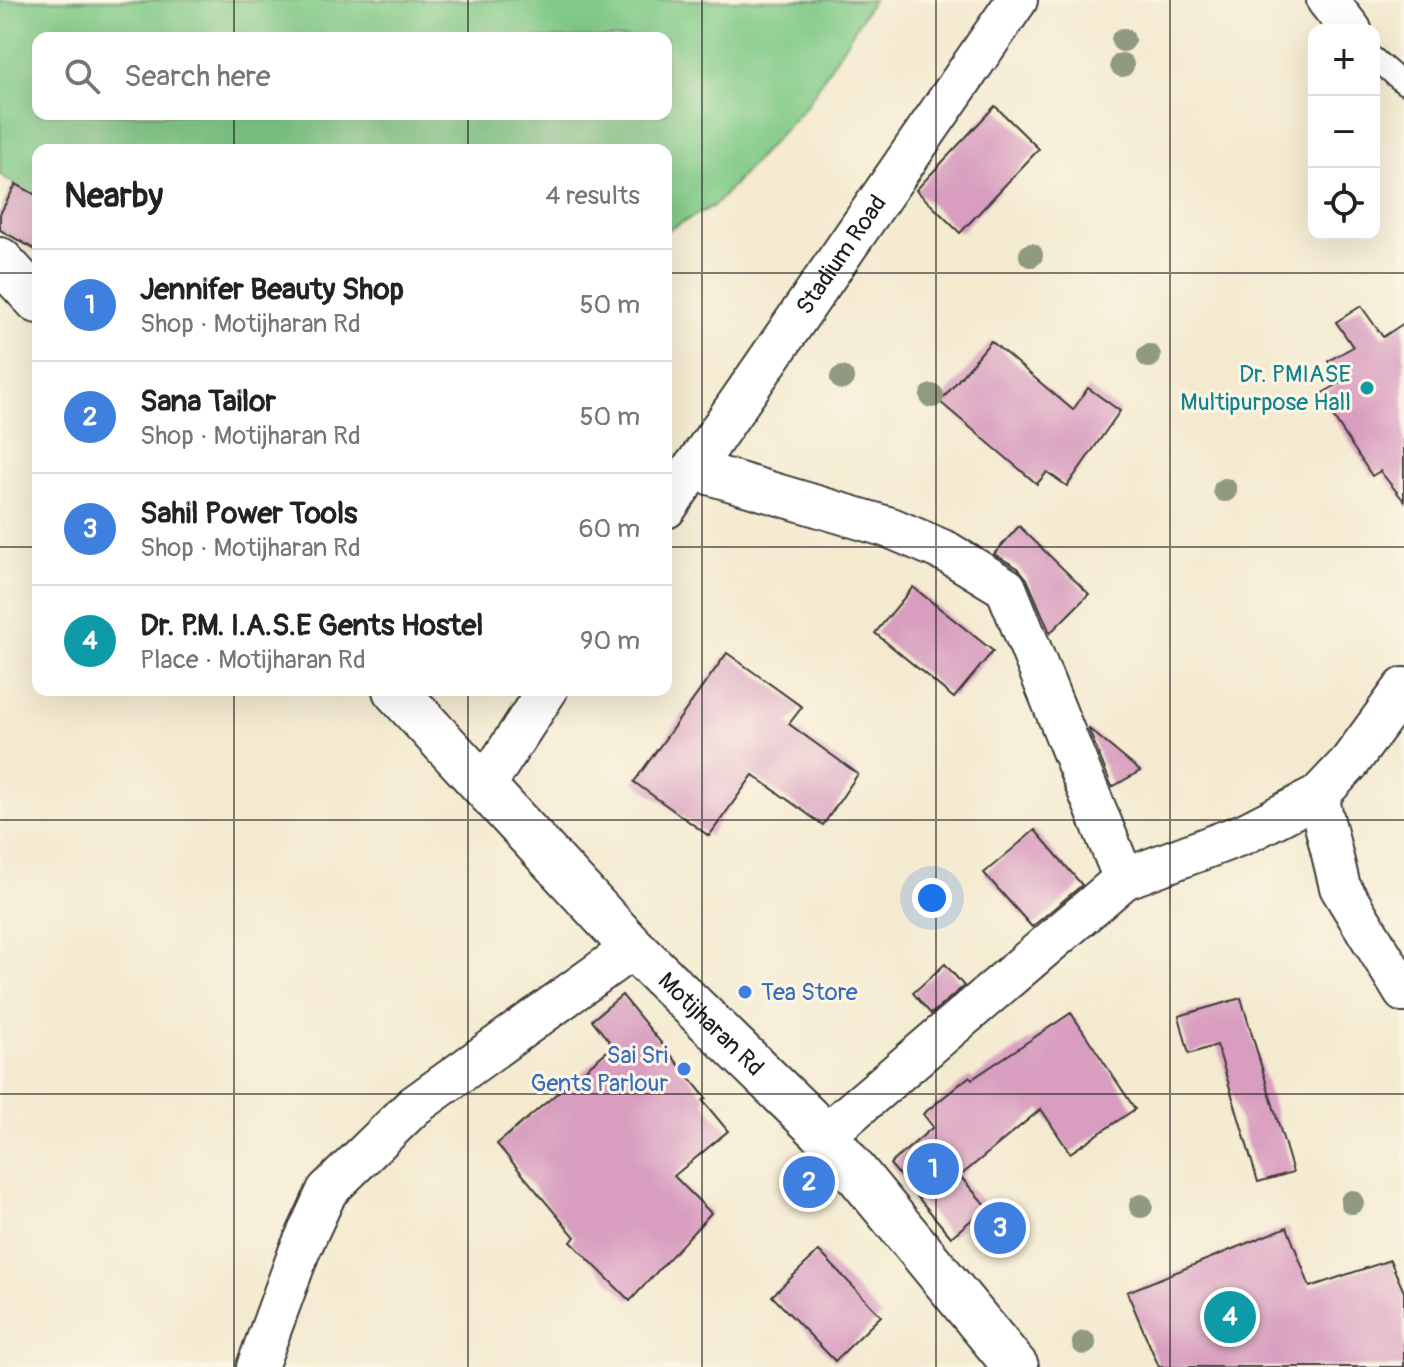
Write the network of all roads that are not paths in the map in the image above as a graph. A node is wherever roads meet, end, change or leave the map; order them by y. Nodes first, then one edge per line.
1 (1017, 0) edge
2 (1327, 0) edge
3 (1346, 24) edge
4 (1380, 63) edge
5 (1404, 84) edge
6 (0, 260) edge
7 (32, 295) edge
8 (692, 469) junction
9 (672, 499) edge
10 (1404, 688) edge
11 (401, 696) edge
12 (543, 696) edge
13 (484, 787) junction
14 (1318, 796) junction
15 (1124, 879) junction
16 (633, 948) junction
17 (1404, 992) edge
18 (825, 1135) junction
19 (257, 1367) edge
20 (1016, 1367) edge

1 - 8 street, Stadium Road
2 - 3 street
4 - 5 lane
6 - 7 main road
8 - 9 street, Stadium Road
8 - 15 street
10 - 14 street
11 - 13 main road, Motijharan Rd
12 - 13 street
13 - 16 main road, Motijharan Rd
14 - 15 street
14 - 17 street
15 - 18 street
16 - 18 main road, Motijharan Rd
16 - 19 street
18 - 20 main road, Motijharan Rd

